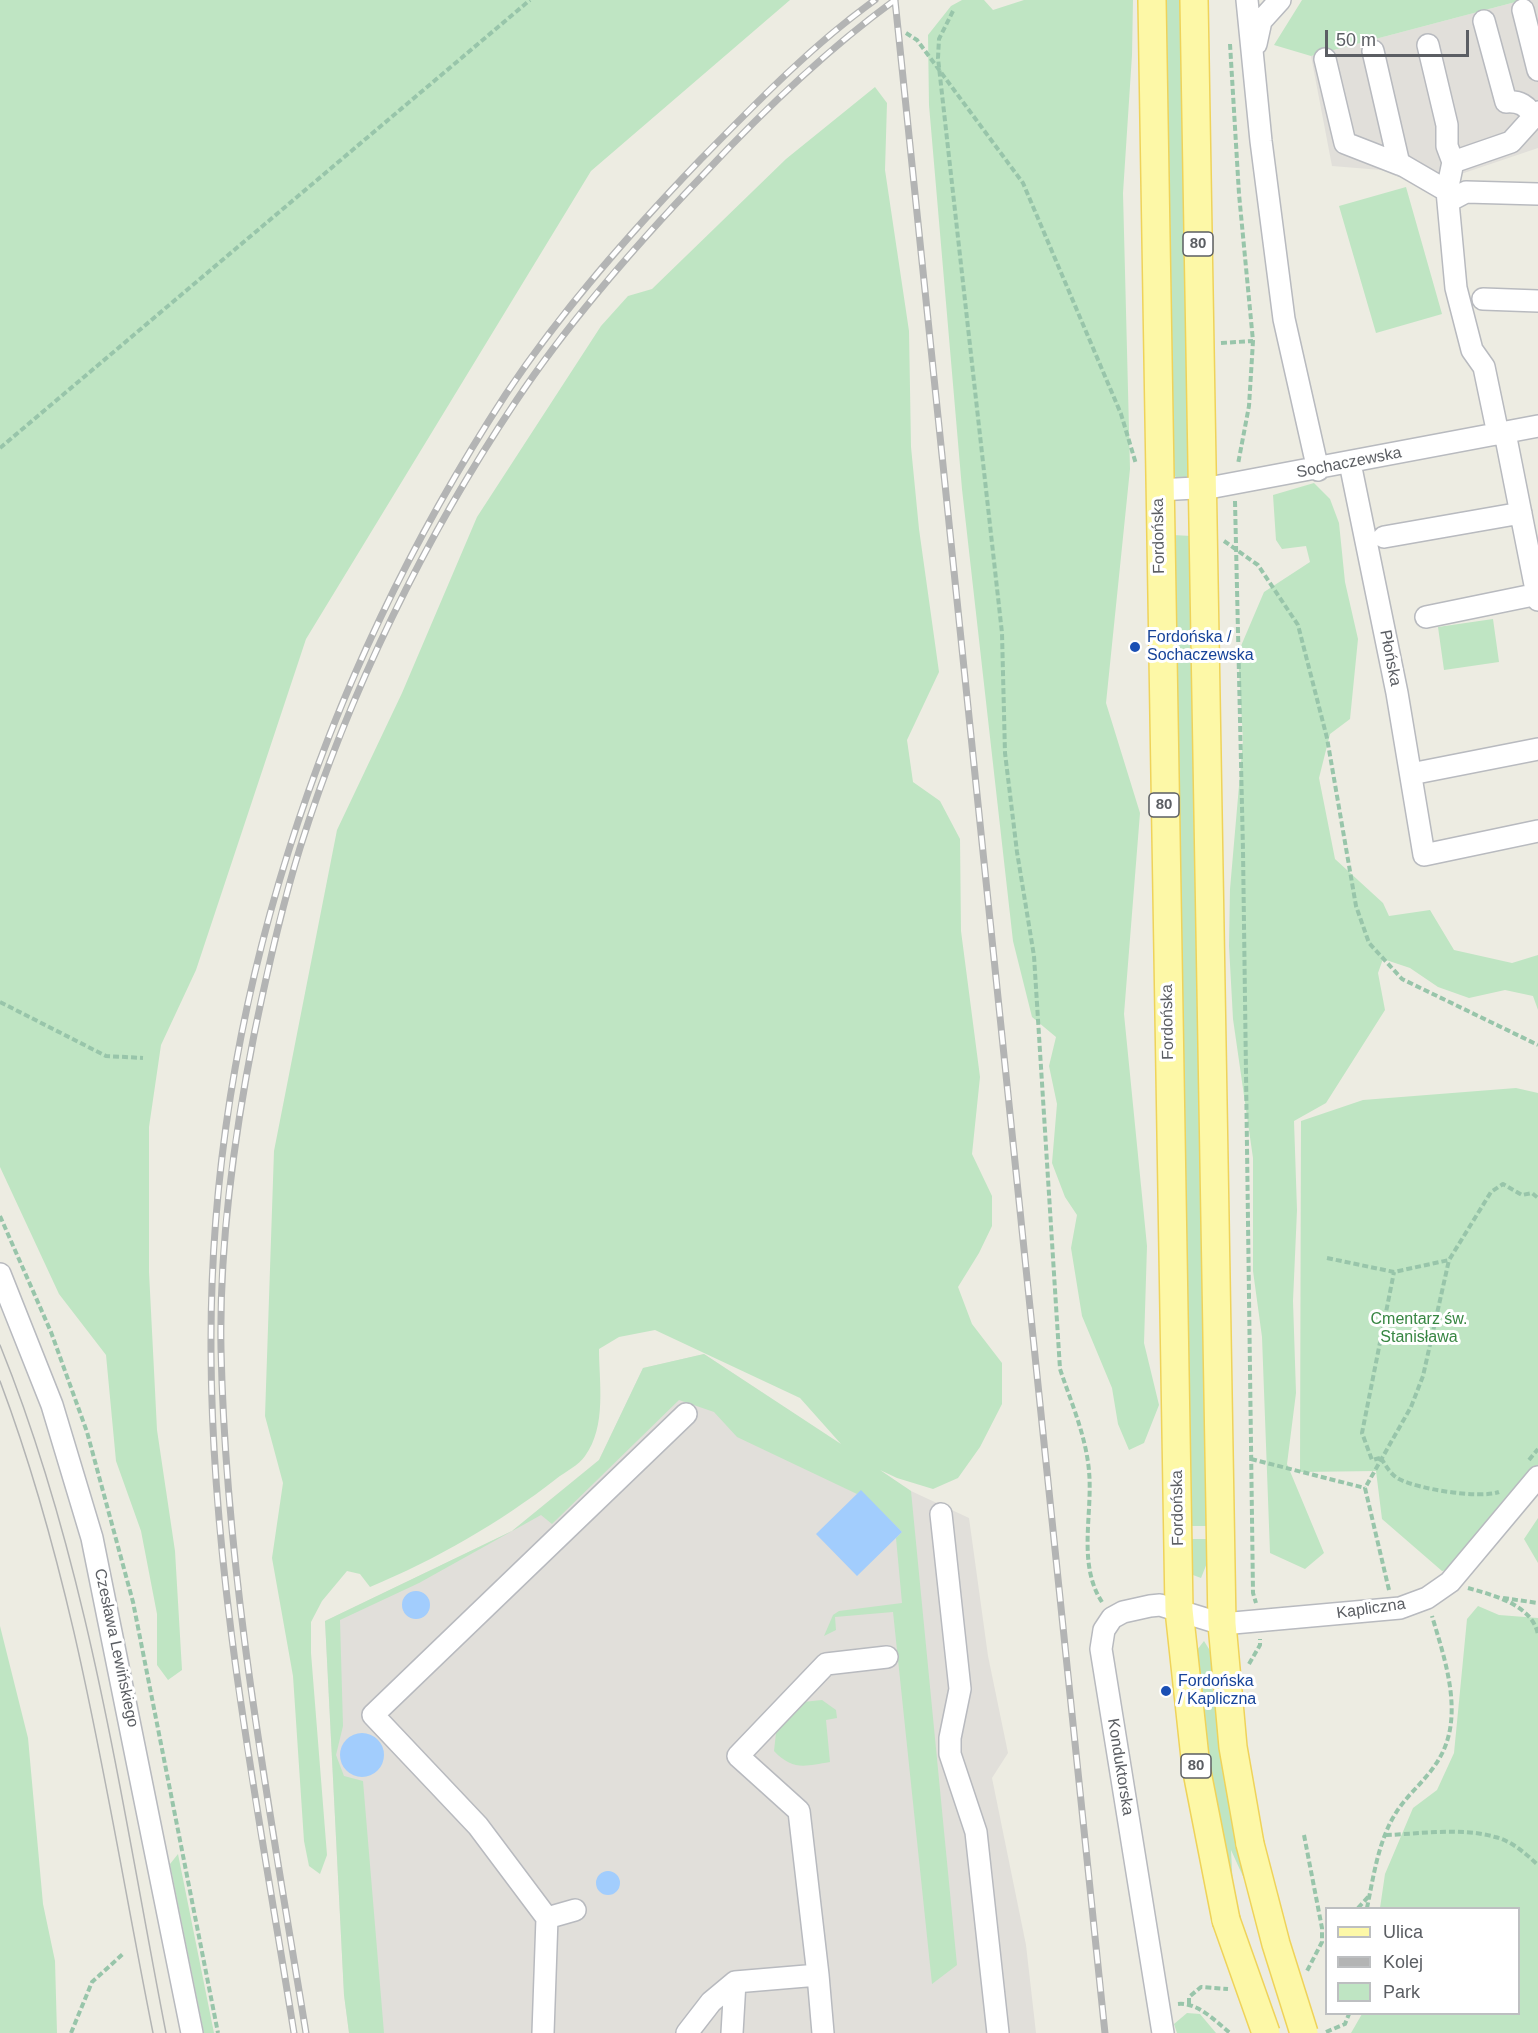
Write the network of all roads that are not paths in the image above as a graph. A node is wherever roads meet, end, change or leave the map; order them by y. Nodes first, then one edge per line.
1 (1152, 0) edge
2 (1194, 0) edge
3 (1247, 0) edge
4 (1280, 0) edge
5 (1523, 10) dead end
6 (1484, 21) dead end
7 (1428, 45) dead end
8 (1254, 50) junction
9 (1373, 51) dead end
10 (1325, 59) dead end
11 (1538, 70) edge
12 (1536, 115) edge
13 (1453, 162) junction
14 (1399, 164) junction
15 (1538, 194) edge
16 (1448, 196) junction
17 (1483, 299) dead end
18 (1538, 301) edge
19 (1538, 426) edge
20 (1501, 434) junction
21 (1350, 463) junction
22 (1318, 470) junction
23 (1202, 488) junction
24 (1158, 490) junction
25 (1521, 513) junction
26 (1384, 537) dead end
27 (1538, 596) edge
28 (1426, 617) dead end
29 (1538, 748) edge
30 (1411, 774) junction
31 (1538, 831) edge
32 (0, 1274) edge
33 (686, 1414) dead end
34 (1532, 1470) edge
35 (941, 1514) dead end
36 (1179, 1611) junction
37 (1222, 1624) junction
38 (887, 1657) dead end
39 (575, 1910) dead end
40 (547, 1918) junction
41 (818, 1976) junction
42 (735, 1982) junction
43 (192, 2033) edge
44 (543, 2033) edge
45 (687, 2033) edge
46 (732, 2033) edge
47 (824, 2033) edge
48 (998, 2033) edge
49 (1163, 2033) edge
50 (1266, 2033) edge
51 (1304, 2033) edge

1 - 24 main road, Fordońska / 80
2 - 23 main road, 80
3 - 8 street
4 - 8 street
5 - 11 street
6 - 12 street
7 - 13 street
8 - 22 street
9 - 14 street
10 - 14 street
12 - 13 street
13 - 16 street
14 - 16 street
15 - 16 street
16 - 20 street
17 - 18 street
19 - 20 street, Sochaczewska
20 - 21 street, Sochaczewska
20 - 25 street
21 - 22 street, Sochaczewska
21 - 30 street, Płońska
22 - 23 street, Sochaczewska
23 - 24 street, Sochaczewska
23 - 37 main road, 80
24 - 36 main road, Fordońska / 80
25 - 26 street
25 - 27 street
27 - 28 street
29 - 30 street
30 - 31 street, Płońska
32 - 43 street, Czesława Lewińskiego
33 - 40 street
34 - 37 street, Kapliczna
35 - 48 street
36 - 37 street
36 - 49 street, Konduktorska
36 - 50 main road, Fordońska / 80, bridge
37 - 51 main road, 80, bridge
38 - 41 street
39 - 40 street
40 - 44 street
41 - 42 street
41 - 47 street
42 - 45 street
42 - 46 street

